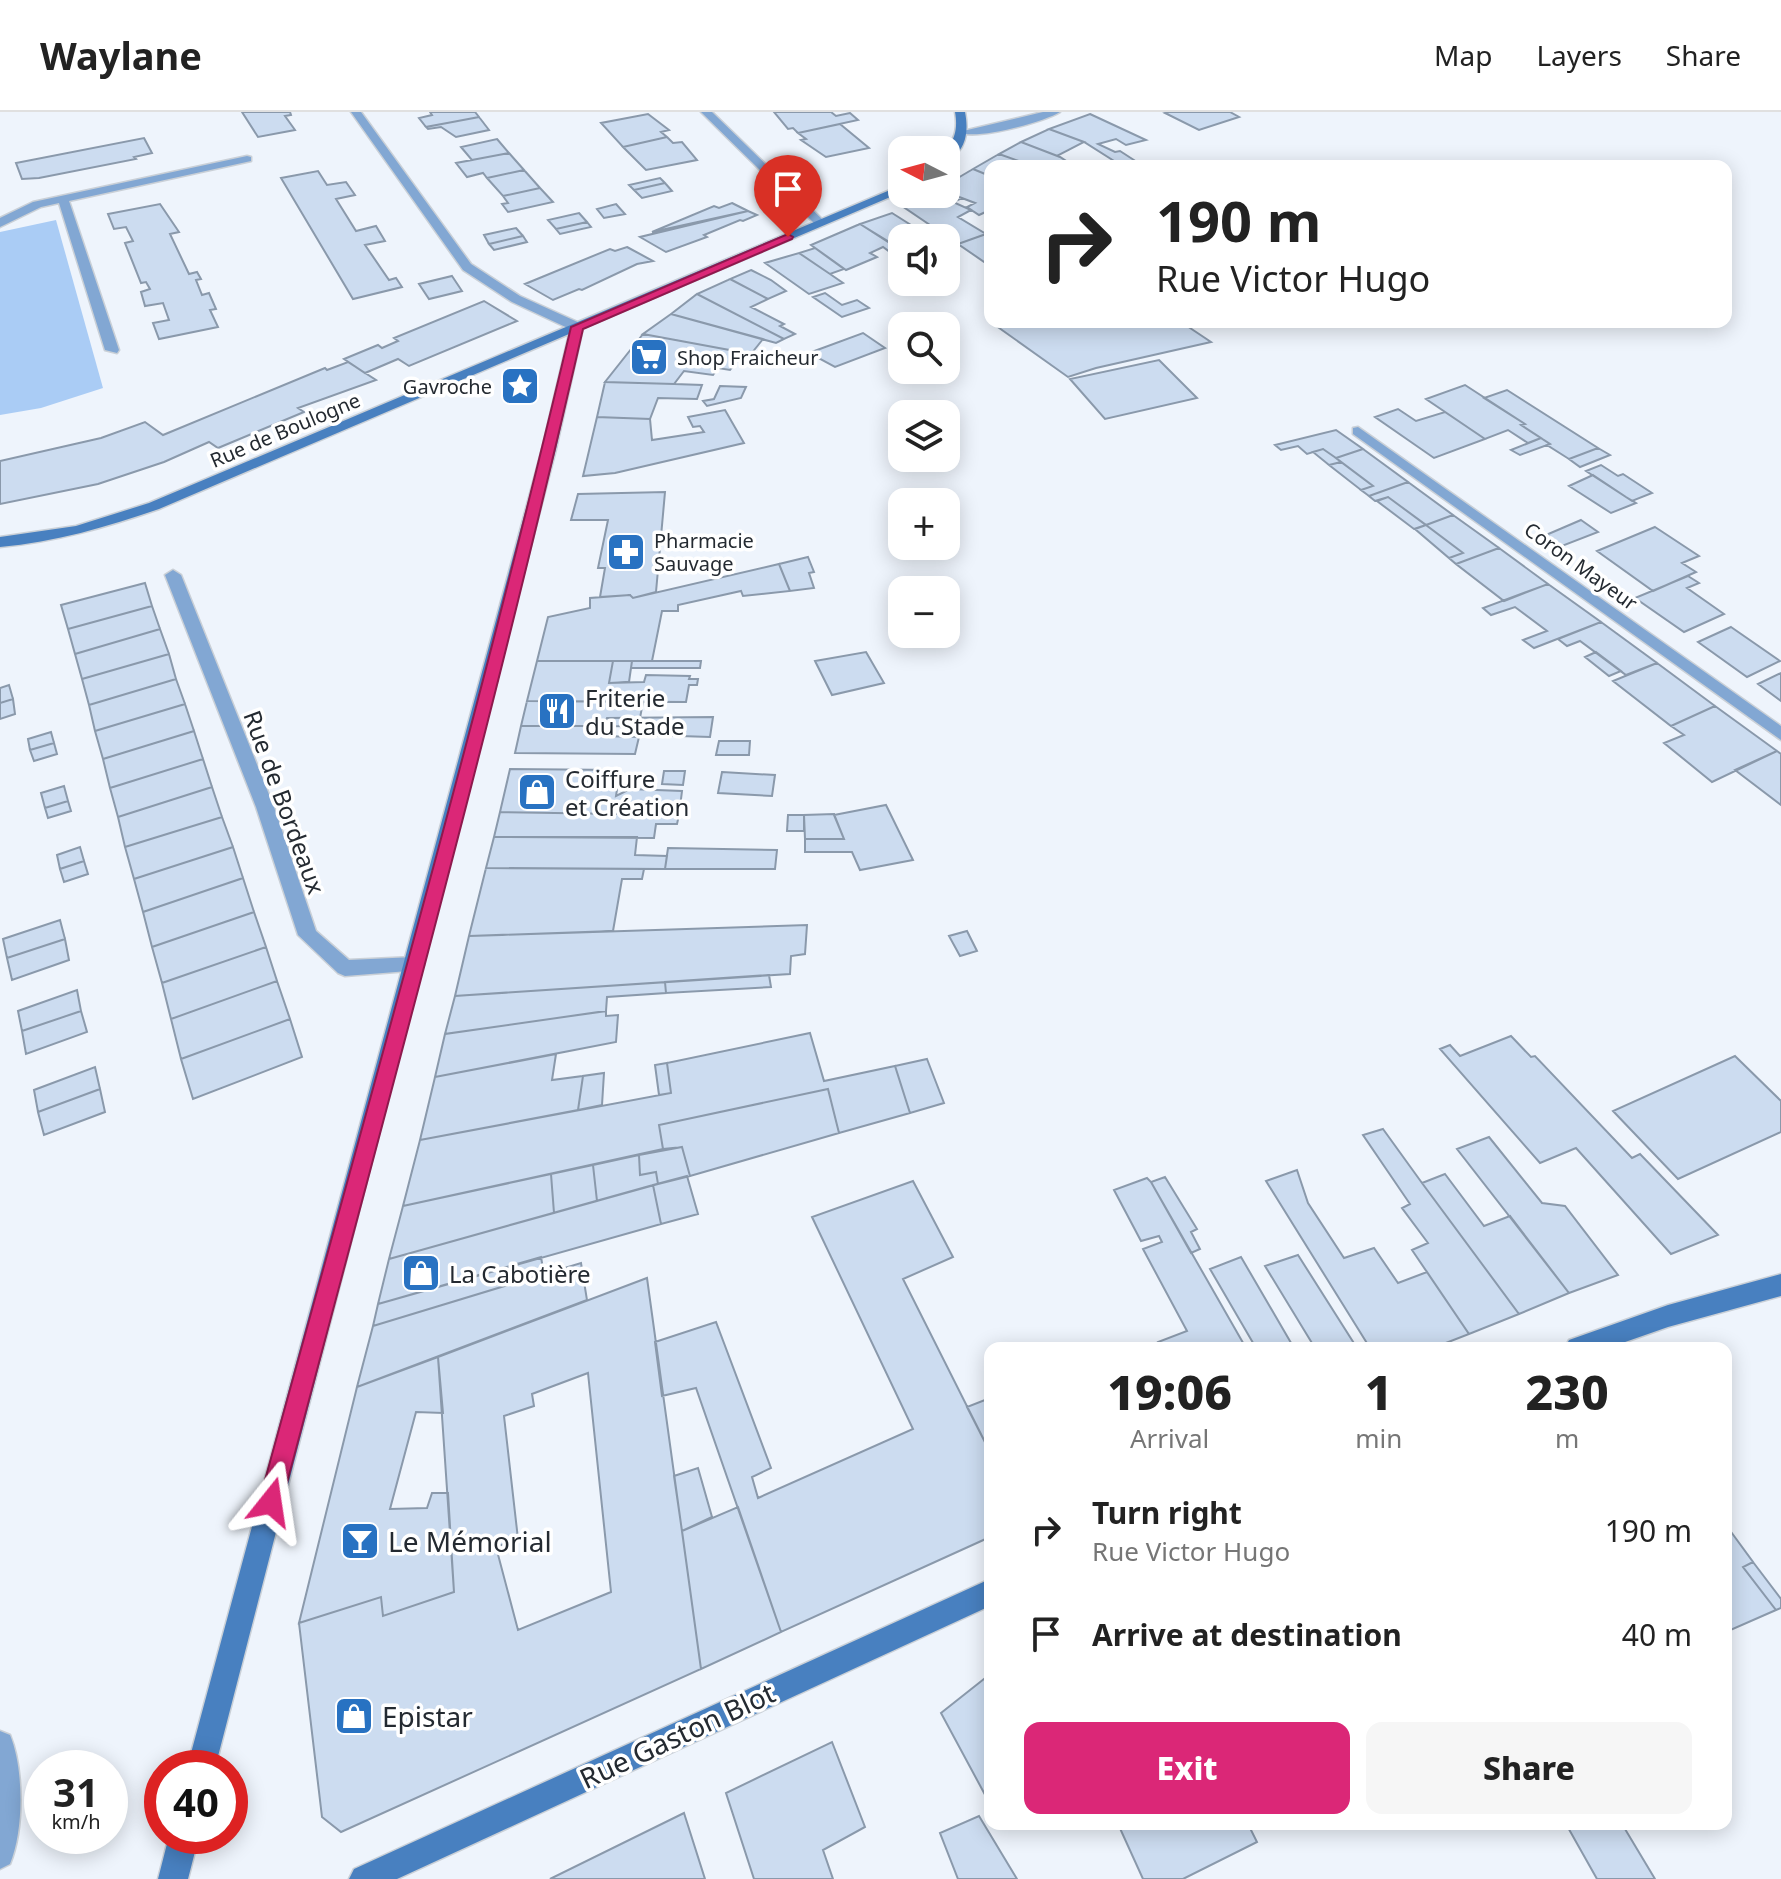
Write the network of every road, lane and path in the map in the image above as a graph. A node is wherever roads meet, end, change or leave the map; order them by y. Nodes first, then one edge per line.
1 (356, 112) edge
2 (706, 112) edge
3 (960, 112) edge
4 (1055, 112) edge
5 (964, 132) junction
6 (960, 140) edge
7 (247, 159) dead end
8 (888, 194) edge
9 (63, 199) junction
10 (0, 223) edge
11 (820, 223) junction
12 (577, 327) junction
13 (112, 350) dead end
14 (1358, 431) dead end
15 (0, 542) edge
16 (173, 575) dead end
17 (1781, 734) edge
18 (414, 965) junction
19 (1781, 1285) edge
20 (1594, 1342) edge
21 (984, 1595) edge
22 (0, 1745) edge
23 (206, 1750) edge
24 (0, 1854) edge
25 (179, 1854) edge
26 (173, 1879) edge
27 (364, 1879) edge

1 - 12 street
2 - 11 street
3 - 5 street
4 - 5 street
5 - 6 street
7 - 9 street
8 - 11 street, Rue de Boulogne
9 - 10 street
9 - 13 street
11 - 12 street, Rue de Boulogne
12 - 15 street, Rue de Boulogne
12 - 18 street
14 - 17 street, Coron Mayeur
16 - 18 street, Rue de Bordeaux
18 - 23 street
19 - 20 street
21 - 27 street, Rue Gaston Blot
22 - 24 street
25 - 26 street

